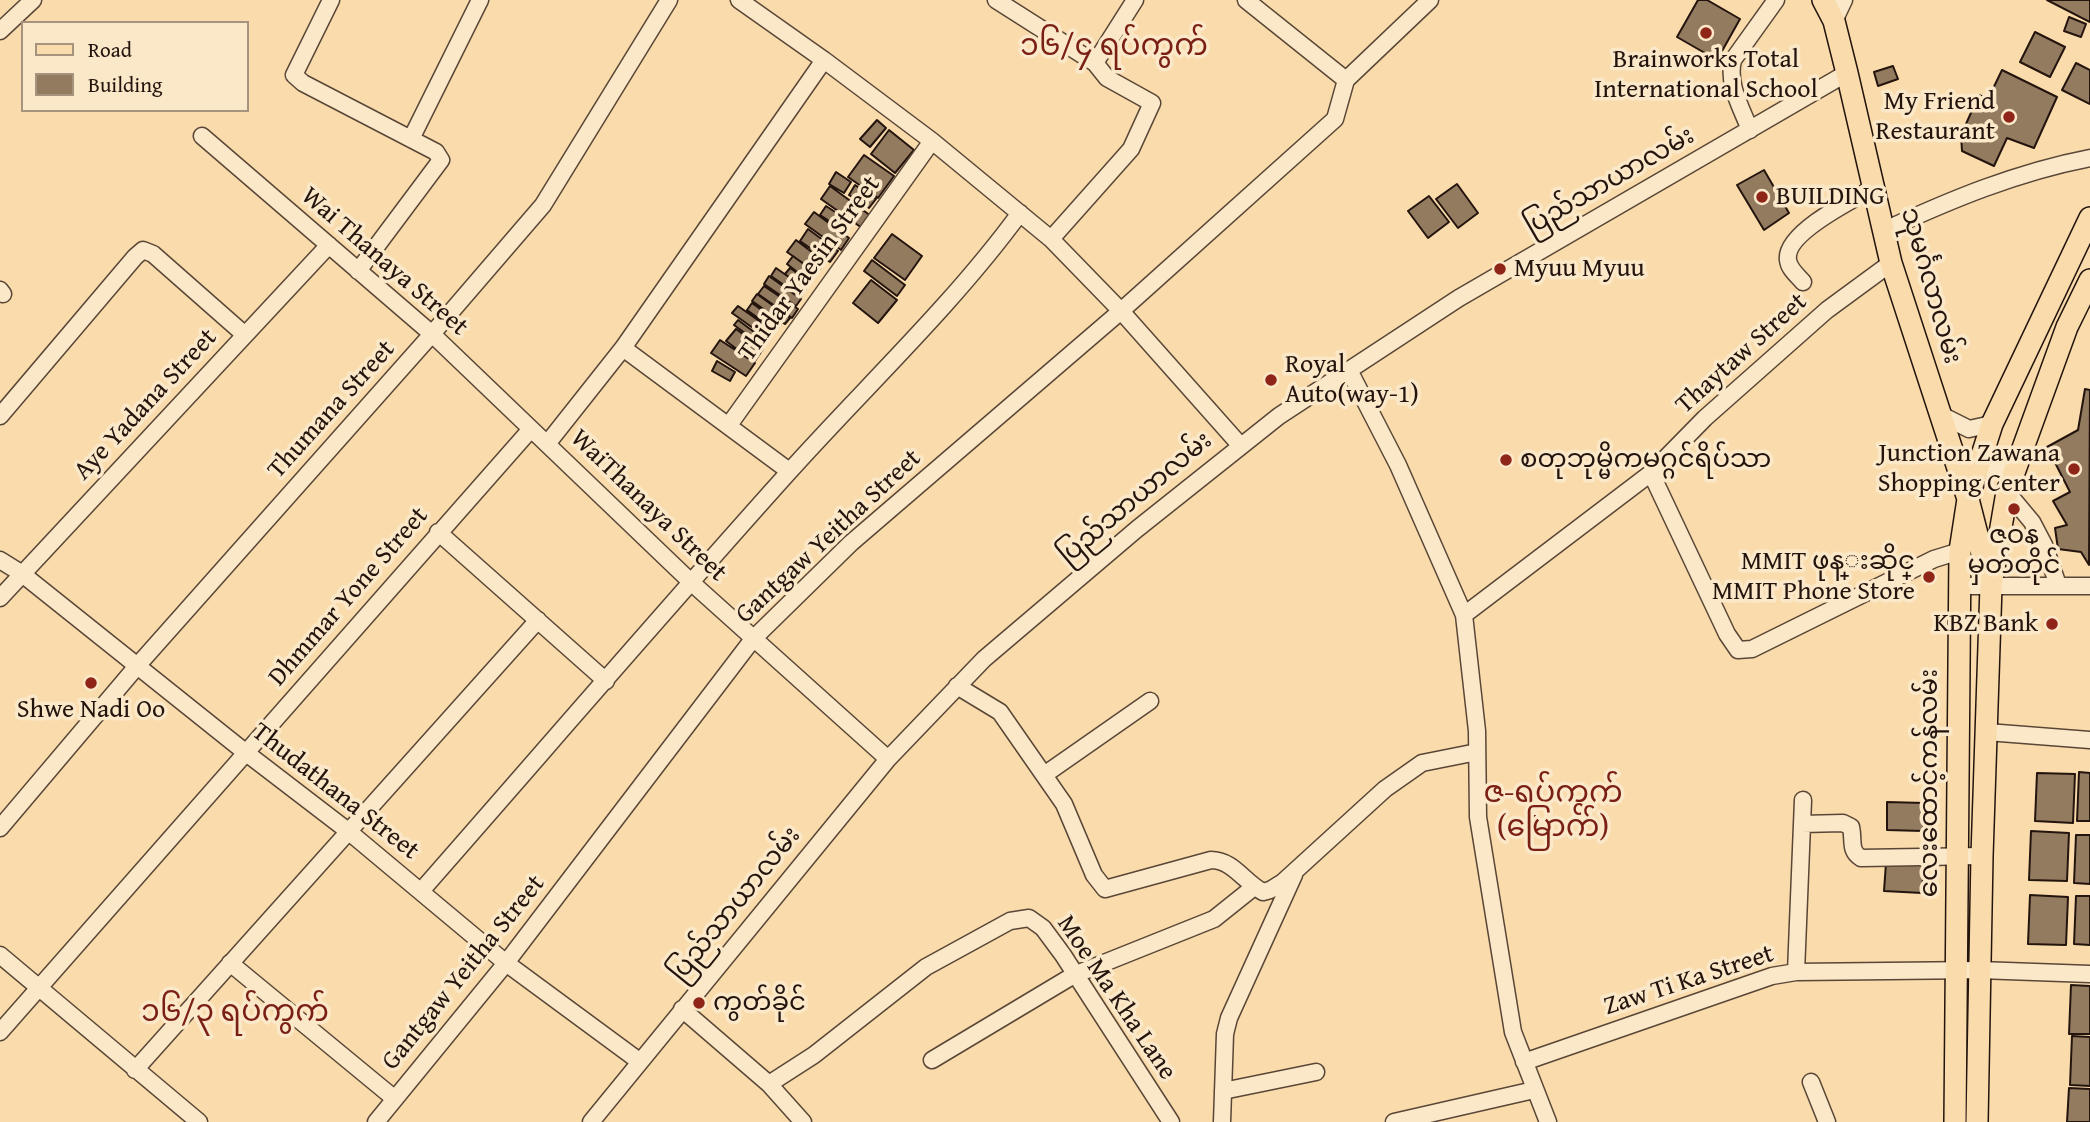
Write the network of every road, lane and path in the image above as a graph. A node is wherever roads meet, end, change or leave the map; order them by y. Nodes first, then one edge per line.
1 (32, 0) edge
2 (331, 0) edge
3 (480, 0) edge
4 (670, 0) edge
5 (739, 0) edge
6 (996, 0) edge
7 (1135, 0) edge
8 (1246, 0) edge
9 (1430, 0) edge
10 (1776, 0) edge
11 (1823, 0) edge
12 (1844, 0) edge
13 (1834, 21) junction
14 (0, 31) edge
15 (824, 60) junction
16 (1095, 63) junction
17 (1847, 74) junction
18 (1346, 80) junction
19 (1750, 130) junction
20 (202, 136) dead end
21 (411, 139) junction
22 (932, 141) junction
23 (2090, 158) edge
24 (1874, 188) junction
25 (1020, 213) junction
26 (2090, 219) edge
27 (1883, 230) junction
28 (1051, 239) junction
29 (328, 245) junction
30 (1891, 263) junction
31 (358, 271) junction
32 (2090, 280) edge
33 (1804, 282) dead end
34 (1121, 311) junction
35 (432, 334) junction
36 (245, 335) junction
37 (623, 348) junction
38 (1349, 370) junction
39 (1939, 414) junction
40 (0, 416) edge
41 (1992, 424) junction
42 (729, 425) junction
43 (531, 429) junction
44 (547, 444) junction
45 (1241, 445) junction
46 (1951, 449) junction
47 (2017, 463) junction
48 (1978, 467) junction
49 (789, 471) junction
50 (1651, 473) junction
51 (2007, 492) junction
52 (1968, 499) junction
53 (438, 533) junction
54 (1960, 551) junction
55 (0, 559) edge
56 (22, 573) junction
57 (692, 583) junction
58 (2058, 585) junction
59 (1960, 586) junction
60 (1991, 586) junction
61 (2090, 586) edge
62 (0, 598) edge
63 (1464, 615) junction
64 (538, 620) junction
65 (753, 639) junction
66 (138, 665) junction
67 (606, 681) junction
68 (957, 686) junction
69 (1150, 701) dead end
70 (1987, 732) junction
71 (2090, 740) edge
72 (245, 752) junction
73 (1477, 752) junction
74 (888, 759) junction
75 (1044, 775) junction
76 (1802, 800) dead end
77 (1802, 824) junction
78 (0, 828) edge
79 (348, 831) junction
80 (1982, 856) junction
81 (1957, 857) junction
82 (1297, 870) junction
83 (1254, 887) junction
84 (421, 891) junction
85 (0, 955) edge
86 (506, 962) junction
87 (230, 963) junction
88 (1957, 970) junction
89 (1979, 970) junction
90 (1796, 972) junction
91 (2090, 974) edge
92 (1074, 975) junction
93 (38, 989) junction
94 (682, 1009) junction
95 (0, 1032) edge
96 (932, 1060) dead end
97 (639, 1061) junction
98 (1524, 1062) junction
99 (135, 1070) junction
100 (1316, 1072) dead end
101 (1811, 1082) dead end
102 (769, 1084) junction
103 (1534, 1090) junction
104 (1223, 1091) junction
105 (395, 1099) junction
106 (199, 1122) edge
107 (376, 1122) edge
108 (591, 1122) edge
109 (803, 1122) edge
110 (1171, 1122) edge
111 (1222, 1122) edge
112 (1394, 1122) edge
113 (1548, 1122) edge
114 (1827, 1122) edge
115 (1955, 1122) edge
116 (1977, 1122) edge

1 - 14 street
2 - 21 street
3 - 21 street
4 - 35 street, Thumana Street
5 - 15 street
6 - 16 street
7 - 16 street
8 - 18 street
9 - 18 street
10 - 19 street
11 - 13 main road, သုမင်္ဂလာလမ်း
12 - 13 street
13 - 17 main road, သုမင်္ဂလာလမ်း
15 - 22 street
15 - 37 street
16 - 28 street
17 - 19 street, ပြည်သာယာလမ်း
17 - 24 main road, သုမင်္ဂလာလမ်း
18 - 34 street, Gantgaw Yeitha Street
19 - 38 street, ပြည်သာယာလမ်း
20 - 29 street, Wai Thanaya Street
21 - 31 street
22 - 25 street
22 - 42 street, Thidar Yaesin Street
23 - 27 street
24 - 27 main road, သုမင်္ဂလာလမ်း
24 - 33 street
25 - 28 street
25 - 49 street
26 - 41 main road, လေးထောင့်ကန်လမ်း
27 - 30 main road, သုမင်္ဂလာလမ်း
28 - 34 street
29 - 31 street, Wai Thanaya Street
29 - 36 street, Aye Yadana Street
30 - 39 main road, သုမင်္ဂလာလမ်း
30 - 50 street, Thaytaw Street
31 - 35 street, Wai Thanaya Street
32 - 47 main road, လေးထောင့်ကန်လမ်း
34 - 45 street
34 - 65 street, Gantgaw Yeitha Street
35 - 43 street, Wai Thanaya Street
35 - 66 street, Thumana Street
36 - 40 street
36 - 56 street, Aye Yadana Street
37 - 42 street
37 - 44 street
38 - 45 street, ပြည်သာယာလမ်း
38 - 63 street
39 - 41 street
39 - 46 main road, သုမင်္ဂလာလမ်း
41 - 48 main road, လေးထောင့်ကန်လမ်း
42 - 49 street
43 - 44 street, WaiThanaya Street
43 - 53 street, Dhmmar Yone Street
44 - 57 street, WaiThanaya Street
45 - 68 street, ပြည်သာယာလမ်း
46 - 48 street
46 - 52 main road, သုမင်္ဂလာလမ်း
47 - 48 street
47 - 51 main road, လေးထောင့်ကန်လမ်း
48 - 52 main road, လေးထောင့်ကန်လမ်း
49 - 57 street
50 - 54 street
50 - 63 street, Thaytaw Street
51 - 58 street
51 - 60 main road, လေးထောင့်ကန်လမ်း
52 - 54 main road, လေးထောင့်ကန်လမ်း
52 - 60 main road, သုမင်္ဂလာလမ်း
53 - 64 street
53 - 72 street, Dhmmar Yone Street
54 - 59 main road, လေးထောင့်ကန်လမ်း
55 - 56 street, Thudathana Street
56 - 62 street, Aye Yadana Street
56 - 66 street, Thudathana Street
57 - 65 street, WaiThanaya Street
57 - 67 street
58 - 60 street
58 - 61 street
59 - 60 street
59 - 81 main road, လေးထောင့်ကန်လမ်း
60 - 70 main road, လေးထောင့်ကန်လမ်း
63 - 73 street
64 - 67 street
64 - 79 street
65 - 74 street, WaiThanaya Street
65 - 86 street, Gantgaw Yeitha Street
66 - 72 street, Thudathana Street
66 - 78 street, Thumana Street
67 - 84 street
68 - 74 street, ပြည်သာယာလမ်း
68 - 75 street
69 - 75 street
70 - 71 street
70 - 80 main road, လေးထောင့်ကန်လမ်း
72 - 79 street, Thudathana Street
72 - 93 street, Dhmmar Yone Street
73 - 82 street
73 - 98 street
74 - 94 street, ပြည်သာယာလမ်း
75 - 83 street
76 - 77 street
77 - 81 street
77 - 90 street
79 - 84 street, Thudathana Street
79 - 87 street
80 - 81 street
80 - 89 main road, လေးထောင့်ကန်လမ်း
81 - 88 main road, လေးထောင့်ကန်လမ်း
82 - 83 street
82 - 104 street
83 - 92 street
84 - 86 street, Thudathana Street
85 - 93 street
86 - 97 street, Thudathana Street
86 - 105 street, Gantgaw Yeitha Street
87 - 99 street
87 - 105 street
88 - 89 street, Zaw Ti Ka Street
88 - 90 street, Zaw Ti Ka Street
88 - 115 main road, လေးထောင့်ကန်လမ်း
89 - 91 street, Zaw Ti Ka Street
89 - 116 main road, လေးထောင့်ကန်လမ်း
90 - 98 street, Zaw Ti Ka Street
92 - 96 street
92 - 102 street, Moe Ma Kha Lane
92 - 110 street, Moe Ma Kha Lane
93 - 95 street, Dhmmar Yone Street
93 - 99 street
94 - 97 street, ပြည်သာယာလမ်း
94 - 102 street
97 - 108 street, ပြည်သာယာလမ်း
98 - 103 street
99 - 106 street
100 - 104 street
101 - 114 street
102 - 109 street
103 - 112 street
103 - 113 street
104 - 111 street
105 - 107 street, Gantgaw Yeitha Street

